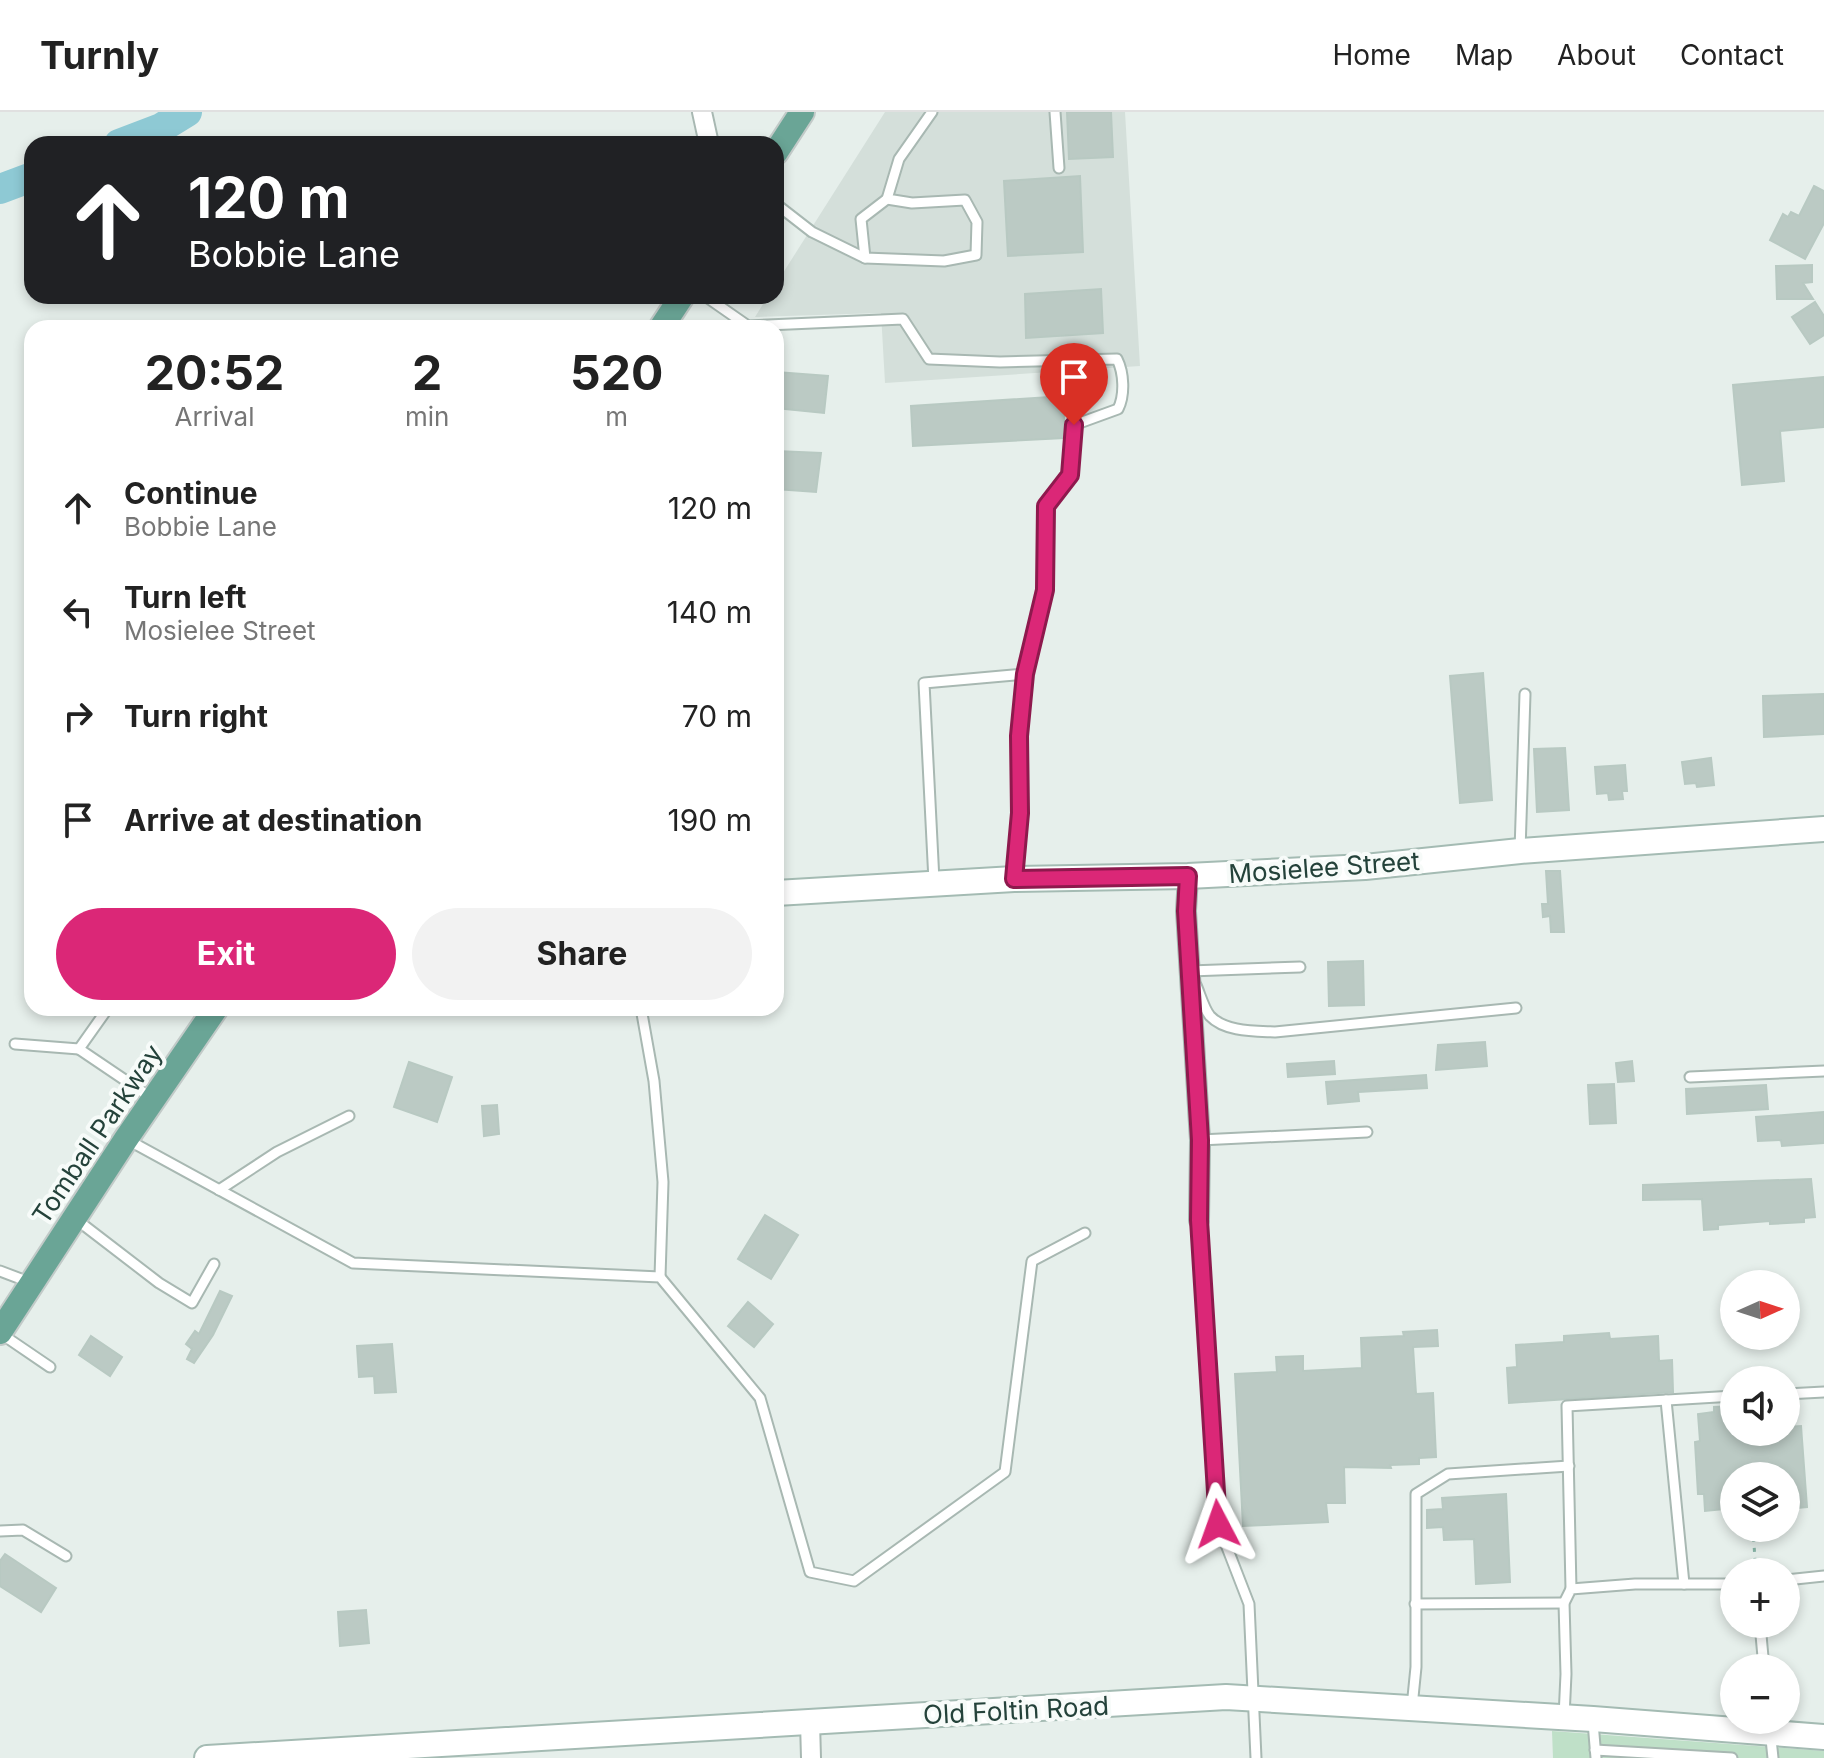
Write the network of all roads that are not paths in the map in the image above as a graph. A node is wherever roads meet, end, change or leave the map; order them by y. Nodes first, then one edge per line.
1 (702, 112) edge
2 (802, 112) edge
3 (932, 112) edge
4 (1055, 112) edge
5 (707, 136) edge
6 (784, 140) edge
7 (1059, 168) dead end
8 (887, 199) junction
9 (784, 210) edge
10 (865, 258) junction
11 (716, 304) edge
12 (739, 320) edge
13 (784, 324) edge
14 (1025, 674) junction
15 (1525, 694) dead end
16 (1824, 829) edge
17 (1520, 851) junction
18 (1188, 876) junction
19 (1014, 879) junction
20 (934, 884) junction
21 (784, 893) edge
22 (1300, 967) dead end
23 (1189, 969) junction
24 (1516, 1008) dead end
25 (102, 1016) edge
26 (210, 1016) edge
27 (642, 1016) edge
28 (15, 1044) dead end
29 (79, 1049) junction
30 (1824, 1071) edge
31 (1690, 1077) dead end
32 (153, 1099) junction
33 (349, 1116) dead end
34 (1367, 1132) dead end
35 (126, 1139) junction
36 (1200, 1140) junction
37 (219, 1190) junction
38 (74, 1218) junction
39 (1199, 1220) joint
40 (1085, 1233) dead end
41 (214, 1264) dead end
42 (0, 1271) edge
43 (660, 1277) junction
44 (32, 1283) junction
45 (0, 1333) edge
46 (50, 1367) dead end
47 (1824, 1392) edge
48 (1800, 1393) edge
49 (1720, 1397) edge
50 (1666, 1400) junction
51 (1569, 1466) junction
52 (0, 1531) edge
53 (66, 1556) dead end
54 (1824, 1576) edge
55 (1800, 1579) edge
56 (1684, 1584) junction
57 (1720, 1584) edge
58 (1571, 1589) junction
59 (1564, 1603) junction
60 (1415, 1604) junction
61 (1252, 1698) junction
62 (1412, 1707) junction
63 (1564, 1718) junction
64 (1593, 1719) junction
65 (810, 1722) junction
66 (1720, 1724) edge
67 (1800, 1732) edge
68 (1771, 1734) edge
69 (1824, 1737) edge
70 (459, 1751) edge
71 (1595, 1754) edge
72 (207, 1758) edge
73 (811, 1758) edge
74 (1256, 1758) edge
75 (1732, 1758) edge
76 (1773, 1758) edge

1 - 5 street
2 - 6 main road
3 - 8 lane
4 - 7 lane
8 - 10 lane
8 - 10 lane
9 - 10 lane
11 - 12 lane
13 - 14 lane
14 - 19 lane
14 - 20 lane
15 - 17 lane
16 - 17 street, Mosielee Street
17 - 18 street, Mosielee Street
18 - 19 street, Mosielee Street
18 - 23 street
19 - 20 street, Mosielee Street
20 - 21 street, Mosielee Street
22 - 23 lane
23 - 24 lane
23 - 36 street
25 - 29 lane
26 - 32 main road, Tomball Parkway
27 - 43 lane
28 - 29 lane
29 - 32 lane
30 - 31 lane
32 - 35 main road, Tomball Parkway
33 - 37 lane
34 - 36 lane
35 - 37 lane
35 - 38 main road, Tomball Parkway
36 - 39 street
37 - 43 lane
38 - 41 lane
38 - 44 main road, Tomball Parkway
39 - 61 lane
40 - 43 lane
42 - 44 lane
44 - 45 main road, Tomball Parkway
45 - 46 lane
47 - 48 lane
49 - 50 lane
50 - 51 lane
50 - 56 lane
51 - 58 lane
51 - 60 lane
52 - 53 lane
54 - 55 lane
56 - 57 lane
56 - 58 lane
58 - 59 lane
59 - 60 lane
59 - 63 lane
60 - 62 lane
61 - 62 street, Old Foltin Road
61 - 65 street, Old Foltin Road
61 - 74 lane
62 - 63 street, Old Foltin Road
63 - 64 street, Old Foltin Road
64 - 66 street, Old Foltin Road
64 - 71 lane
65 - 70 street, Old Foltin Road
65 - 73 street
67 - 69 street, Old Foltin Road
68 - 76 lane
70 - 72 street, Old Foltin Road
71 - 75 lane

